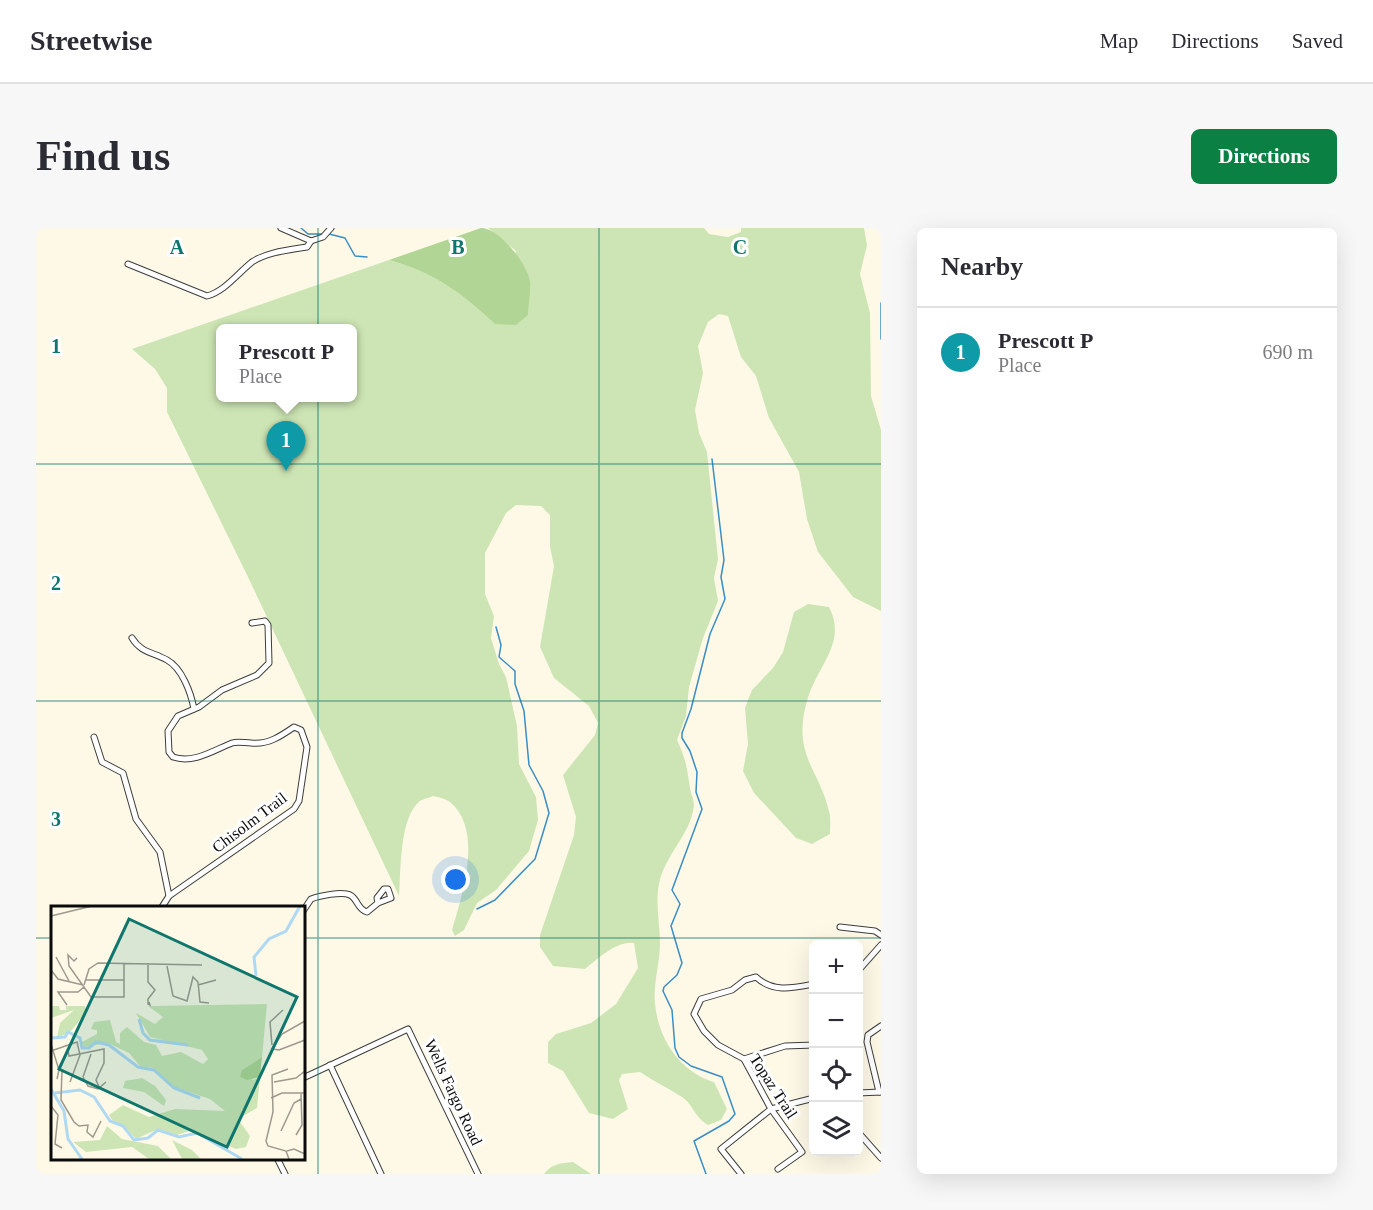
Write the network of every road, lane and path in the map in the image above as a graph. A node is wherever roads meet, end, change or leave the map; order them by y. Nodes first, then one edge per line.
1 (281, 228) edge
2 (331, 228) edge
3 (311, 241) junction
4 (128, 264) dead end
5 (252, 623) dead end
6 (132, 638) dead end
7 (194, 709) junction
8 (94, 737) dead end
9 (169, 896) junction
10 (378, 903) dead end
11 (163, 906) edge
12 (304, 910) edge
13 (840, 927) dead end
14 (881, 935) edge
15 (881, 945) edge
16 (863, 965) edge
17 (809, 985) edge
18 (881, 1026) edge
19 (863, 1042) edge
20 (867, 1042) junction
21 (809, 1045) edge
22 (744, 1059) junction
23 (330, 1065) junction
24 (304, 1078) edge
25 (880, 1092) edge
26 (863, 1093) edge
27 (809, 1099) edge
28 (771, 1108) junction
29 (863, 1138) edge
30 (881, 1158) edge
31 (278, 1159) edge
32 (777, 1169) dead end
33 (285, 1174) edge
34 (381, 1174) edge
35 (478, 1174) edge
36 (741, 1174) edge

1 - 3 street
2 - 3 street
3 - 4 street
5 - 7 street, Chisolm Trail
6 - 7 street
7 - 9 street, Chisolm Trail
8 - 9 street
9 - 11 street
10 - 12 street
13 - 14 street
15 - 16 street
17 - 22 street, Topaz Trail
18 - 20 street
19 - 20 street
20 - 25 street
21 - 22 street
22 - 28 street, Topaz Trail
23 - 24 street, Wells Fargo Road
23 - 34 street
23 - 35 street, Wells Fargo Road
25 - 26 street
27 - 28 street
28 - 32 street, Topaz Trail
28 - 36 street
29 - 30 street
31 - 33 street

